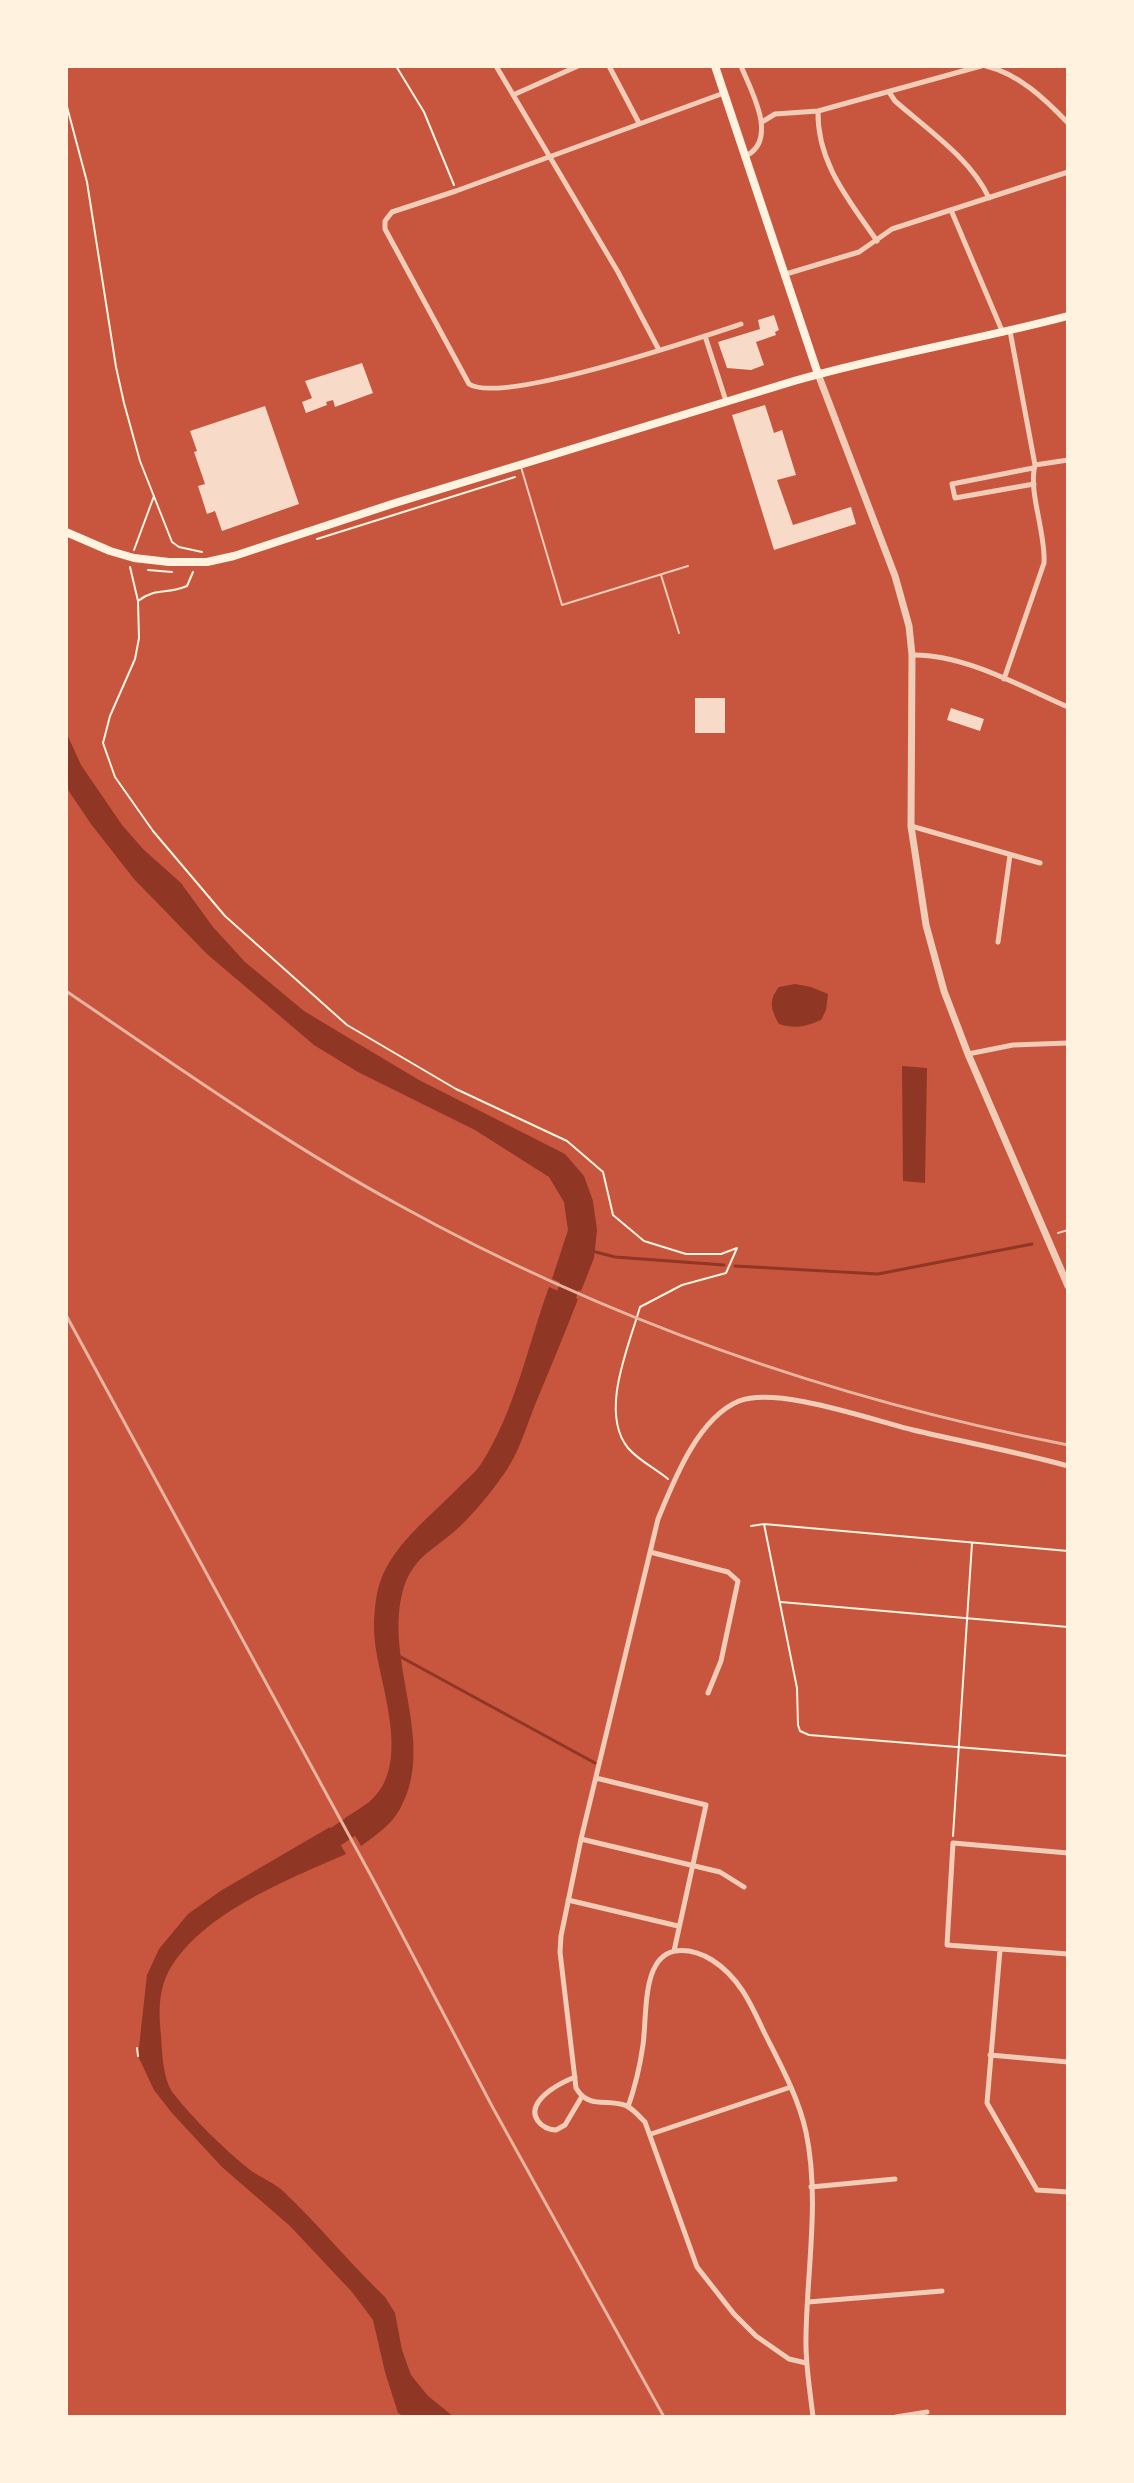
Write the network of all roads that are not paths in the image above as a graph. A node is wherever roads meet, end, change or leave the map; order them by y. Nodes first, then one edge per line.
1 (496, 66) edge
2 (578, 66) edge
3 (609, 66) edge
4 (715, 66) edge
5 (741, 66) edge
6 (981, 66) edge
7 (986, 66) edge
8 (889, 92) junction
9 (724, 93) junction
10 (513, 95) junction
11 (818, 111) junction
12 (762, 122) junction
13 (639, 123) junction
14 (1068, 123) edge
15 (549, 155) junction
16 (746, 156) junction
17 (1068, 172) edge
18 (989, 198) junction
19 (951, 210) junction
20 (877, 241) junction
21 (786, 274) junction
22 (1068, 316) edge
23 (741, 324) dead end
24 (1007, 332) junction
25 (705, 336) junction
26 (659, 350) junction
27 (818, 374) junction
28 (726, 401) junction
29 (1068, 460) edge
30 (521, 464) junction
31 (1034, 467) junction
32 (1034, 484) junction
33 (66, 532) edge
34 (688, 566) dead end
35 (660, 575) junction
36 (679, 633) dead end
37 (912, 655) junction
38 (1004, 679) junction
39 (1068, 707) edge
40 (911, 826) junction
41 (1010, 855) junction
42 (1040, 863) dead end
43 (998, 942) dead end
44 (1068, 1043) edge
45 (968, 1054) junction
46 (1068, 1132) edge
47 (1068, 1144) edge
48 (1068, 1230) edge
49 (1058, 1233) dead end
50 (1068, 1286) edge
51 (1068, 1466) edge
52 (650, 1552) junction
53 (708, 1693) dead end
54 (596, 1778) junction
55 (581, 1839) junction
56 (1068, 1854) edge
57 (692, 1865) junction
58 (744, 1887) dead end
59 (568, 1900) junction
60 (678, 1926) junction
61 (1000, 1950) junction
62 (674, 1951) junction
63 (1068, 1954) edge
64 (990, 2055) junction
65 (1068, 2062) edge
66 (575, 2077) junction
67 (791, 2087) junction
68 (582, 2098) junction
69 (628, 2107) junction
70 (651, 2134) junction
71 (895, 2179) dead end
72 (811, 2187) junction
73 (1068, 2192) edge
74 (942, 2291) dead end
75 (808, 2302) junction
76 (806, 2363) junction
77 (927, 2412) dead end
78 (813, 2417) edge
79 (896, 2417) edge

1 - 10 street
2 - 10 street
3 - 13 street
4 - 9 main road
5 - 12 street
6 - 8 street
7 - 14 street
8 - 11 street
8 - 18 street
9 - 13 street
9 - 16 main road
10 - 15 street
11 - 12 street
11 - 20 street
12 - 16 street
13 - 15 street
15 - 26 street
15 - 26 street
16 - 21 main road
17 - 18 street
18 - 19 street
19 - 20 street
19 - 24 street
20 - 21 street
21 - 27 main road
22 - 24 main road
23 - 25 street
24 - 27 main road
24 - 31 street
25 - 26 street
25 - 28 street
27 - 28 main road
27 - 37 street
28 - 30 main road
29 - 31 street
30 - 33 main road
30 - 35 lane
31 - 32 street
31 - 32 street
32 - 38 street
34 - 35 lane
35 - 36 lane
37 - 38 street
37 - 40 street
38 - 39 street
40 - 41 street
40 - 45 street
41 - 42 street
41 - 43 street
44 - 45 street
45 - 50 street
46 - 47 lane
48 - 49 lane
51 - 52 street
52 - 53 street
52 - 54 street
54 - 55 street
54 - 57 street
55 - 57 street
55 - 59 street
56 - 61 street
57 - 58 street
57 - 60 street
59 - 60 street
59 - 66 street
60 - 62 street
61 - 63 street
61 - 64 street
62 - 67 street
62 - 69 street
64 - 65 street
64 - 73 street
66 - 68 street
66 - 68 street
67 - 70 street
67 - 72 street
68 - 69 street
69 - 70 street
70 - 76 street
71 - 72 street
72 - 75 street
74 - 75 street
75 - 76 street
76 - 78 street
77 - 79 street

